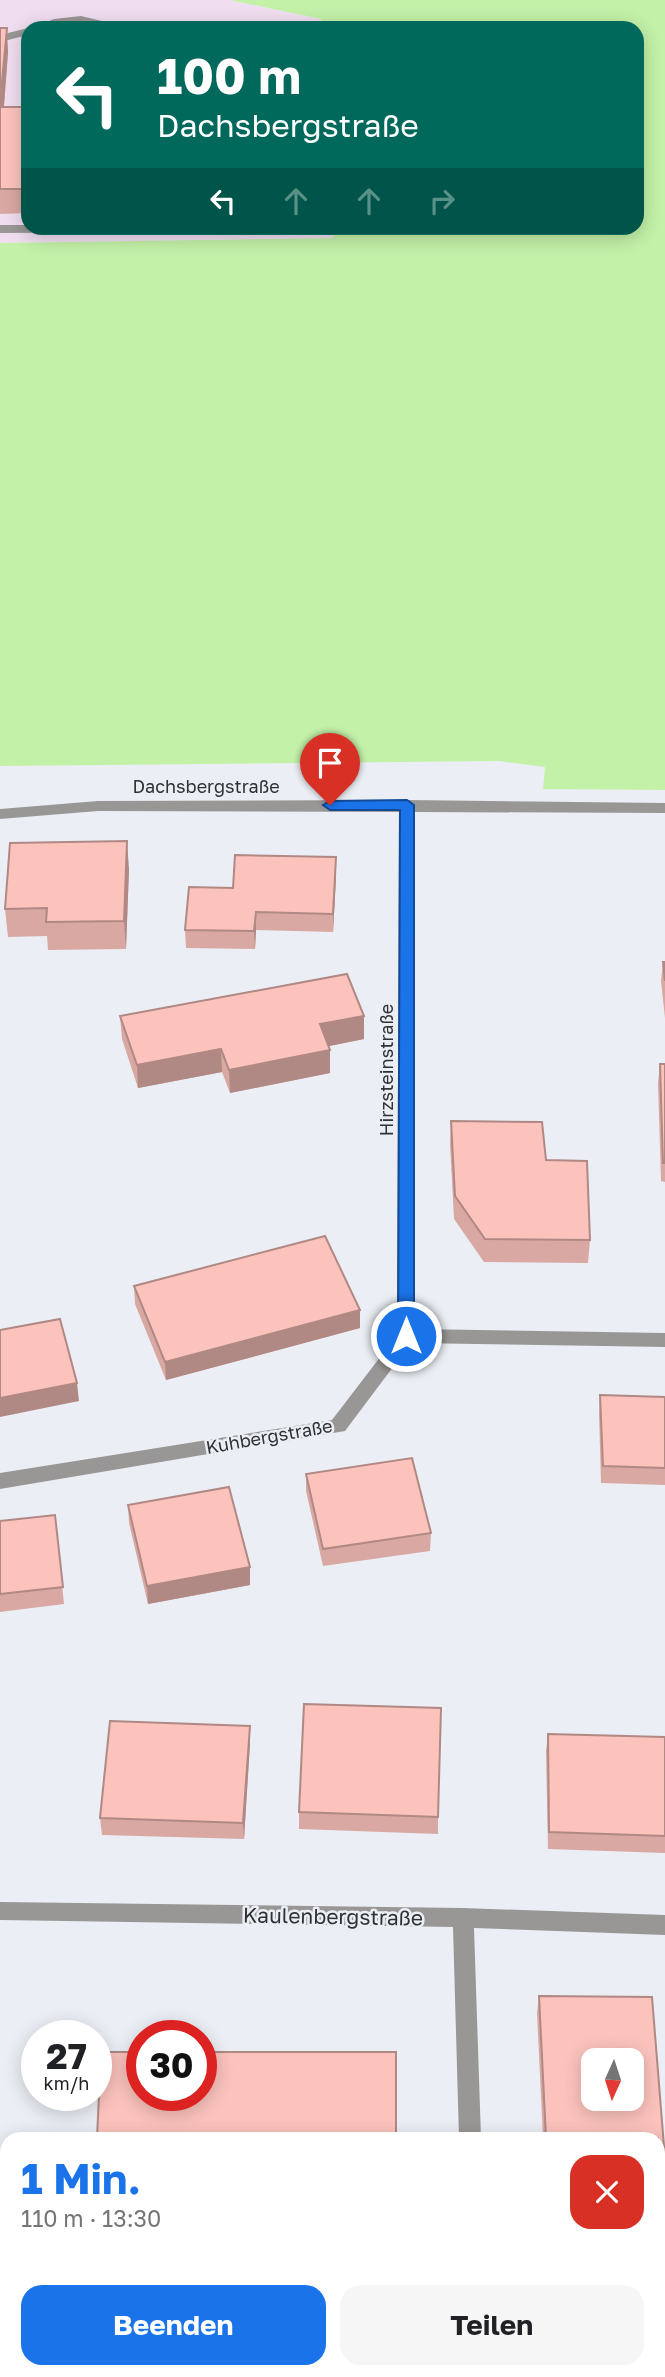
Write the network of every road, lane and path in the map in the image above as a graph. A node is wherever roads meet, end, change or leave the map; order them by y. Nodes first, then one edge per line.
1 (60, 21) edge
2 (92, 21) edge
3 (21, 33) edge
4 (0, 39) edge
5 (0, 229) edge
6 (21, 229) edge
7 (407, 805) junction
8 (665, 808) edge
9 (0, 814) edge
10 (406, 1336) junction
11 (665, 1340) edge
12 (0, 1481) edge
13 (0, 1911) edge
14 (463, 1918) junction
15 (665, 1925) edge
16 (470, 2132) edge

1 - 2 street
3 - 4 street
5 - 6 street
7 - 8 street, Dachsbergstraße
7 - 9 street, Dachsbergstraße
7 - 10 street, Hirzsteinstraße
10 - 11 street
10 - 12 street, Kuhbergstraße
13 - 14 street, Kaulenbergstraße
14 - 15 street, Kaulenbergstraße
14 - 16 street

